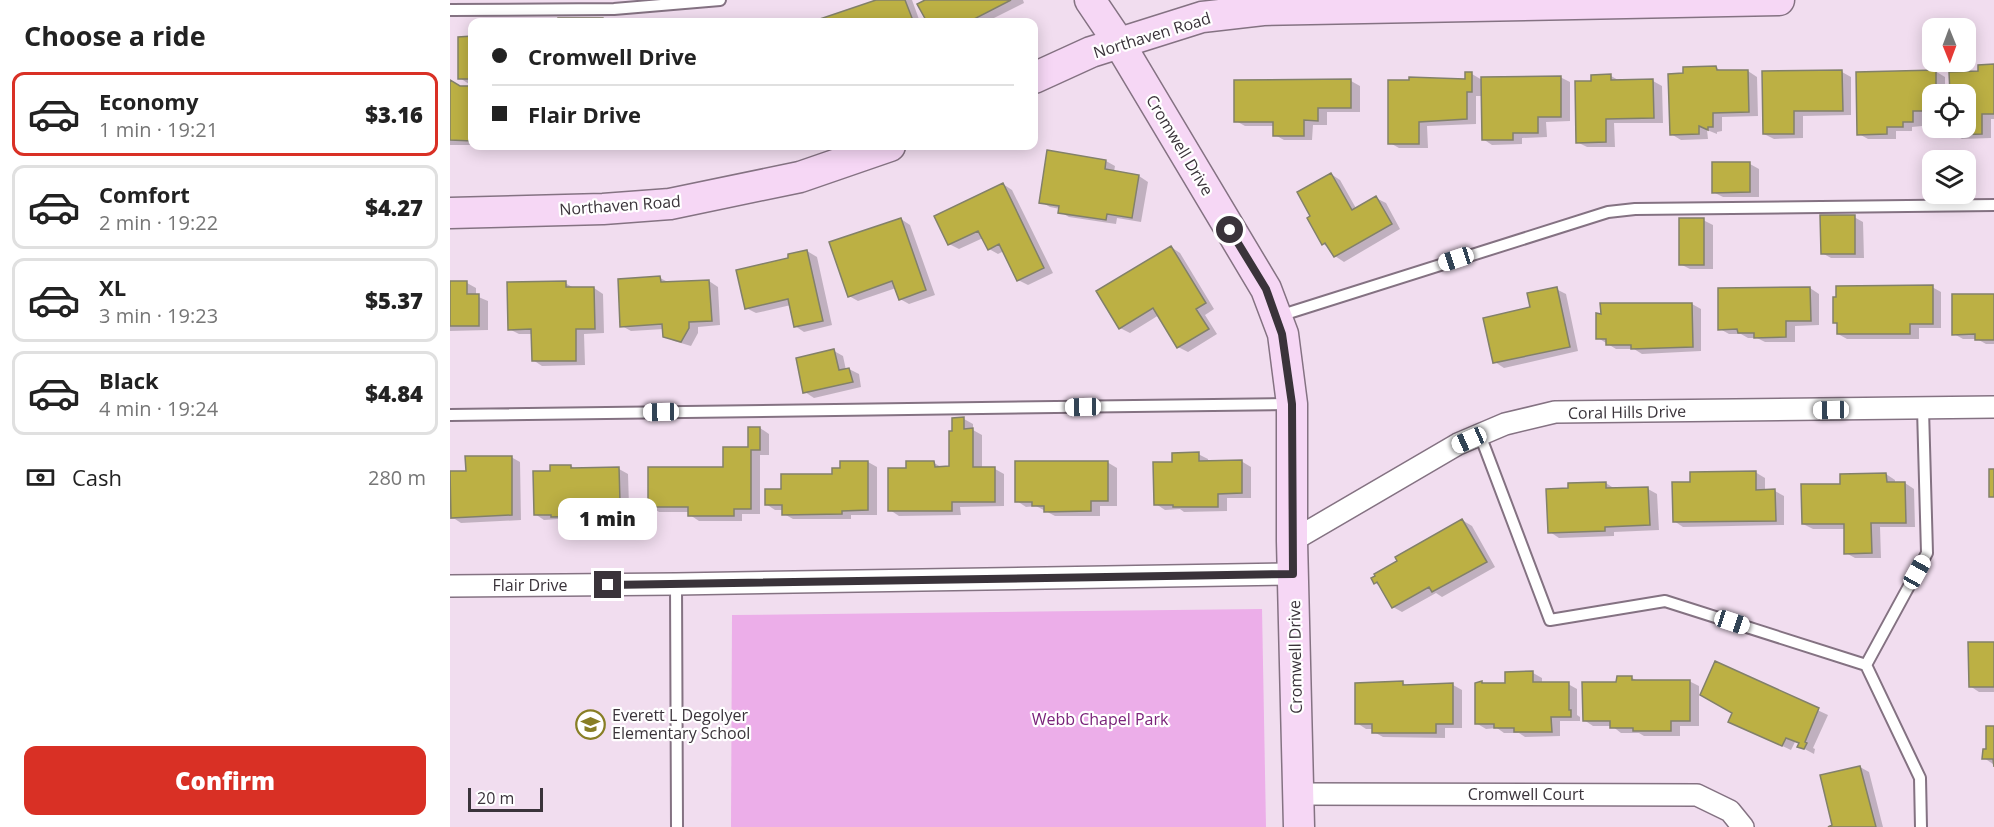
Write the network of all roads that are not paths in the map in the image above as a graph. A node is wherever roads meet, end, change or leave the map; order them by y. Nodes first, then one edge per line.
1 (720, 0) edge
2 (1090, 0) edge
3 (1779, 0) edge
4 (450, 9) edge
5 (1119, 43) junction
6 (1038, 76) edge
7 (878, 150) edge
8 (1994, 205) edge
9 (450, 213) edge
10 (1276, 317) junction
11 (1292, 404) junction
12 (1994, 407) edge
13 (1923, 409) junction
14 (450, 415) edge
15 (1480, 435) junction
16 (1292, 541) junction
17 (1293, 574) junction
18 (676, 584) junction
19 (450, 586) edge
20 (1866, 665) junction
21 (1298, 794) junction
22 (677, 827) edge
23 (1299, 827) edge
24 (1743, 827) edge
25 (1921, 827) edge

1 - 4 lane
2 - 5 street, Cromwell Drive
3 - 5 street, Northaven Road
5 - 6 street, Northaven Road
5 - 10 street, Cromwell Drive
7 - 9 street, Northaven Road
8 - 10 lane
10 - 11 street, Cromwell Drive
11 - 14 lane
11 - 16 street, Cromwell Drive
12 - 13 street, Coral Hills Drive
13 - 15 street, Coral Hills Drive
13 - 20 lane
15 - 16 street, Coral Hills Drive
15 - 20 lane
16 - 17 street, Cromwell Drive
17 - 18 street, Flair Drive
17 - 21 street, Cromwell Drive
18 - 19 street, Flair Drive
18 - 22 lane
20 - 25 lane
21 - 23 street, Cromwell Drive
21 - 24 street, Cromwell Court

